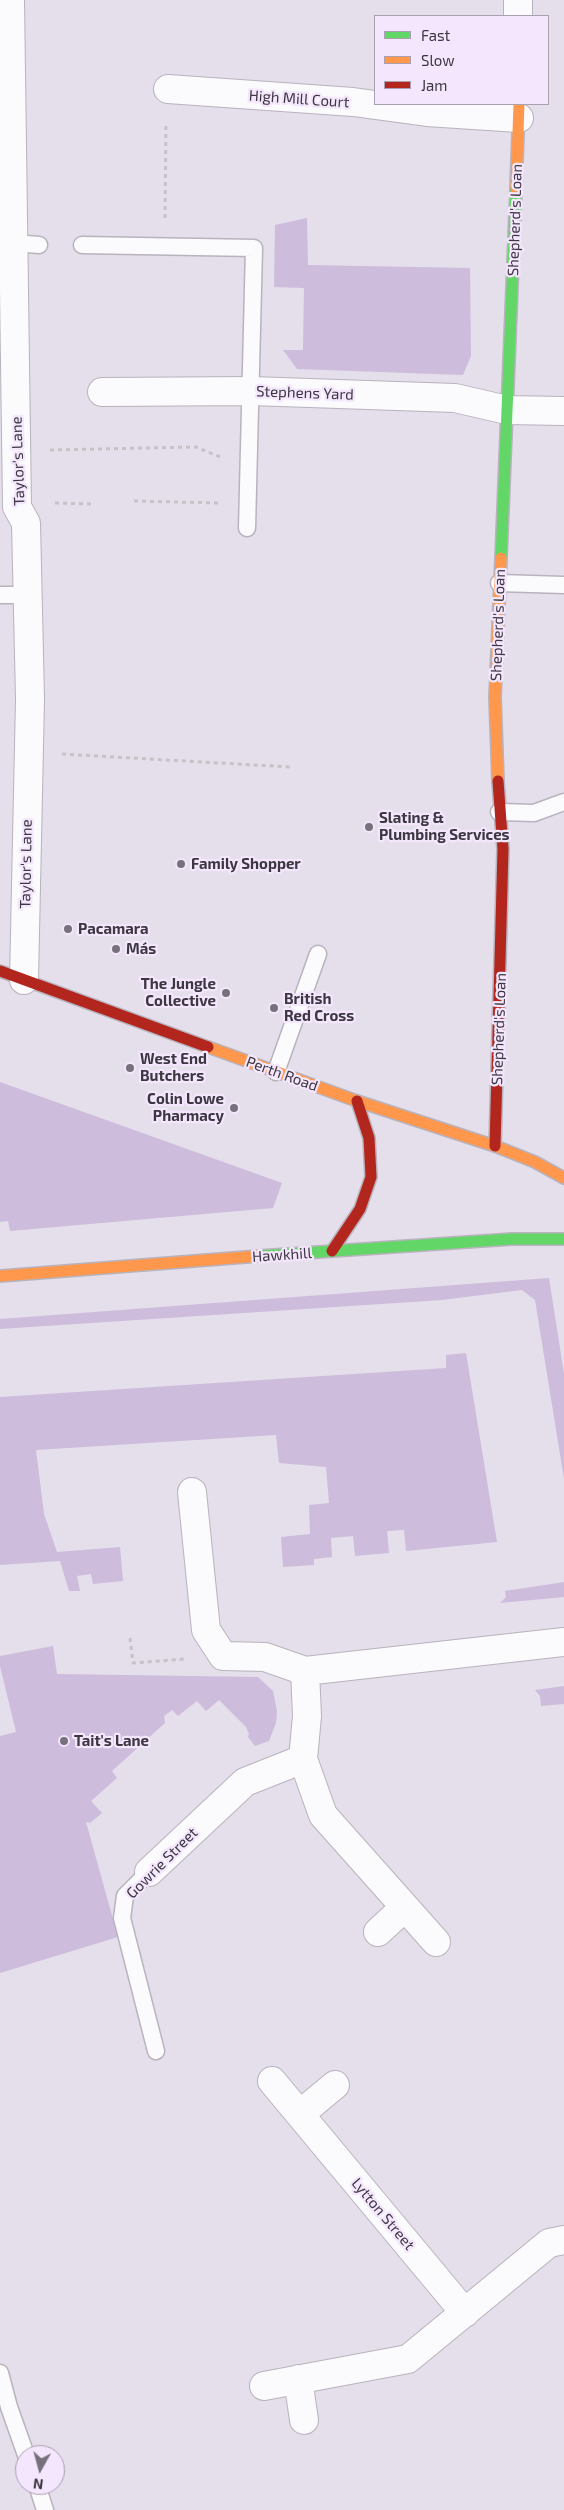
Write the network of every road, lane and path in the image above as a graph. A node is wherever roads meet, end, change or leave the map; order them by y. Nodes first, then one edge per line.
1 (10, 0) edge
2 (518, 0) edge
3 (518, 15) edge
4 (168, 89) dead end
5 (374, 105) edge
6 (375, 105) edge
7 (519, 111) edge
8 (165, 139) dead end
9 (165, 200) dead end
10 (16, 232) edge
11 (82, 245) dead end
12 (251, 391) junction
13 (102, 392) dead end
14 (507, 410) junction
15 (564, 411) edge
16 (51, 459) dead end
17 (248, 470) junction
18 (53, 494) dead end
19 (134, 501) dead end
20 (54, 503) junction
21 (247, 503) junction
22 (93, 504) dead end
23 (53, 512) dead end
24 (247, 528) dead end
25 (498, 583) junction
26 (564, 585) edge
27 (0, 595) edge
28 (28, 595) junction
29 (28, 753) junction
30 (290, 767) dead end
31 (564, 802) edge
32 (499, 812) junction
33 (318, 954) dead end
34 (12, 976) edge
35 (276, 1072) junction
36 (357, 1101) junction
37 (495, 1146) junction
38 (564, 1178) edge
39 (564, 1238) edge
40 (332, 1251) junction
41 (0, 1276) edge
42 (192, 1492) dead end
43 (130, 1638) dead end
44 (564, 1642) edge
45 (223, 1656) junction
46 (305, 1671) junction
47 (304, 1759) junction
48 (149, 1872) joint
49 (404, 1908) junction
50 (378, 1932) dead end
51 (436, 1942) dead end
52 (156, 2051) dead end
53 (272, 2081) dead end
54 (335, 2085) dead end
55 (300, 2114) junction
56 (564, 2240) edge
57 (465, 2313) junction
58 (0, 2373) edge
59 (298, 2380) junction
60 (264, 2386) dead end
61 (304, 2420) dead end
62 (22, 2445) edge
63 (40, 2495) edge
64 (45, 2510) edge

1 - 10 street, Taylor's Lane
2 - 3 street
4 - 5 street, High Mill Court
6 - 7 street, High Mill Court
7 - 14 street, Shepherd's Loan
8 - 9 path
10 - 28 street, Taylor's Lane
11 - 12 lane
12 - 13 street, Stephens Yard
12 - 14 street, Stephens Yard
12 - 17 lane
14 - 15 street, Stephens Yard
14 - 25 street, Shepherd's Loan
16 - 17 path
17 - 21 lane
18 - 20 path
19 - 21 path
20 - 22 path
20 - 23 path
21 - 24 lane
25 - 26 lane
25 - 32 street, Shepherd's Loan
27 - 28 lane
28 - 29 street, Taylor's Lane
29 - 30 path
29 - 34 street, Taylor's Lane
31 - 32 lane
32 - 37 street, Shepherd's Loan
33 - 35 lane
34 - 35 street, Perth Road
35 - 36 street, Perth Road
36 - 37 street, Perth Road
36 - 40 street
37 - 38 street, Perth Road
39 - 40 street, Hawkhill
40 - 41 street, Hawkhill
42 - 45 street
43 - 45 path
44 - 46 street
45 - 46 street
46 - 47 street
47 - 48 street, Gowrie Street
47 - 49 street
48 - 52 lane, Gowrie Street
49 - 50 street
49 - 51 street
53 - 55 street, Lytton Street
54 - 55 street
55 - 57 street, Lytton Street
56 - 57 street
57 - 59 street
58 - 62 lane
59 - 60 street
59 - 61 street
63 - 64 lane

